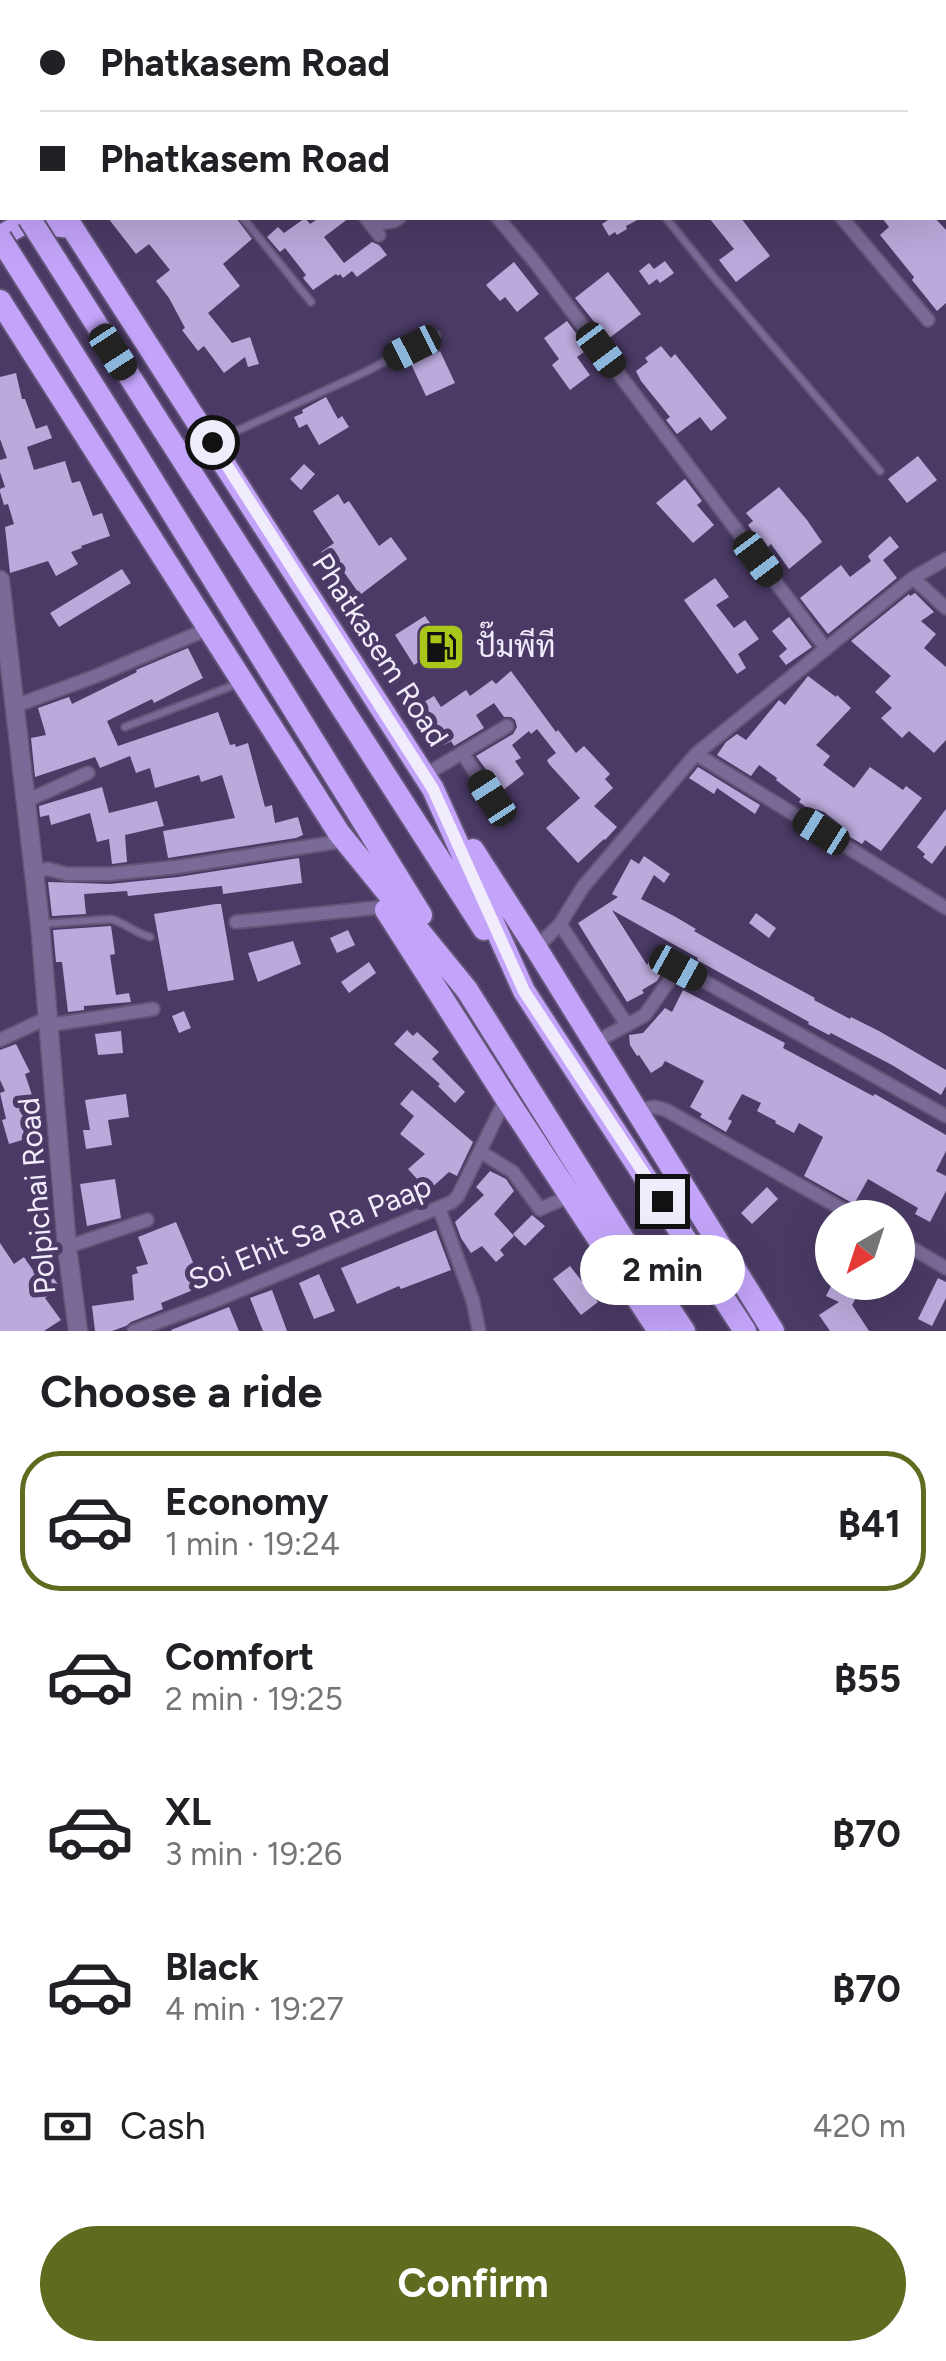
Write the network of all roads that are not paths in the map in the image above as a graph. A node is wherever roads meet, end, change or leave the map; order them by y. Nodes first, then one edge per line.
1 (30, 220) edge
2 (245, 220) edge
3 (500, 220) edge
4 (668, 220) edge
5 (844, 220) edge
6 (73, 221) edge
7 (0, 239) edge
8 (311, 302) dead end
9 (2, 309) edge
10 (928, 320) dead end
11 (437, 335) dead end
12 (212, 442) junction
13 (880, 471) dead end
14 (946, 559) edge
15 (914, 578) junction
16 (0, 580) edge
17 (946, 608) edge
18 (208, 629) junction
19 (826, 648) junction
20 (242, 682) junction
21 (15, 706) junction
22 (507, 726) dead end
23 (124, 728) dead end
24 (463, 754) junction
25 (696, 754) junction
26 (88, 772) dead end
27 (429, 782) junction
28 (492, 798) dead end
29 (26, 801) junction
30 (341, 837) junction
31 (34, 871) junction
32 (384, 907) junction
33 (946, 908) edge
34 (236, 922) dead end
35 (40, 924) junction
36 (560, 924) junction
37 (150, 937) dead end
38 (536, 948) junction
39 (658, 956) dead end
40 (678, 968) junction
41 (468, 990) junction
42 (524, 991) junction
43 (153, 1009) dead end
44 (50, 1021) junction
45 (627, 1025) junction
46 (0, 1040) edge
47 (594, 1043) junction
48 (506, 1098) junction
49 (637, 1110) junction
50 (946, 1116) edge
51 (481, 1152) junction
52 (570, 1196) junction
53 (826, 1200) edge
54 (662, 1201) junction
55 (439, 1208) junction
56 (147, 1220) dead end
57 (68, 1247) junction
58 (915, 1250) edge
59 (632, 1253) junction
60 (946, 1268) edge
61 (74, 1329) edge
62 (134, 1331) edge
63 (479, 1331) edge
64 (659, 1331) edge
65 (670, 1331) edge
66 (684, 1331) edge
67 (746, 1331) edge
68 (771, 1331) edge

1 - 42 highway, bridge
2 - 8 lane
3 - 19 street
4 - 13 lane
5 - 10 street
6 - 7 highway
6 - 12 highway, Phatkasem Road
7 - 41 highway, bridge
9 - 18 highway
11 - 12 lane
12 - 27 highway, Phatkasem Road
14 - 15 street
15 - 17 street
15 - 19 street
16 - 21 street, Polpichai Road
18 - 20 highway
18 - 21 street
19 - 25 street
20 - 23 lane
20 - 30 highway
21 - 29 street, Polpichai Road
22 - 24 street
24 - 27 street
24 - 28 street
25 - 33 street
25 - 36 street
26 - 29 street
27 - 38 highway
27 - 42 highway, Phatkasem Road
29 - 31 street, Polpichai Road
30 - 31 street
30 - 32 highway
30 - 41 highway
31 - 35 street, Polpichai Road
32 - 34 street
32 - 48 highway
35 - 37 lane
35 - 44 street, Polpichai Road
36 - 38 street
36 - 45 street
38 - 47 highway
39 - 40 street
40 - 45 street
40 - 50 street
41 - 59 highway
42 - 54 highway, Phatkasem Road
43 - 44 street
44 - 46 street
44 - 57 street, Polpichai Road
45 - 47 street
47 - 49 highway
48 - 51 street, Soi Ehit Sa Ra Paap
48 - 52 highway
49 - 53 street
49 - 68 highway
51 - 52 street
51 - 55 street, Soi Ehit Sa Ra Paap
52 - 64 highway
54 - 67 highway, Phatkasem Road
54 - 68 highway
55 - 62 street, Soi Ehit Sa Ra Paap
55 - 63 street
56 - 57 street
57 - 61 street, Polpichai Road
58 - 60 street
59 - 65 highway
59 - 66 highway

